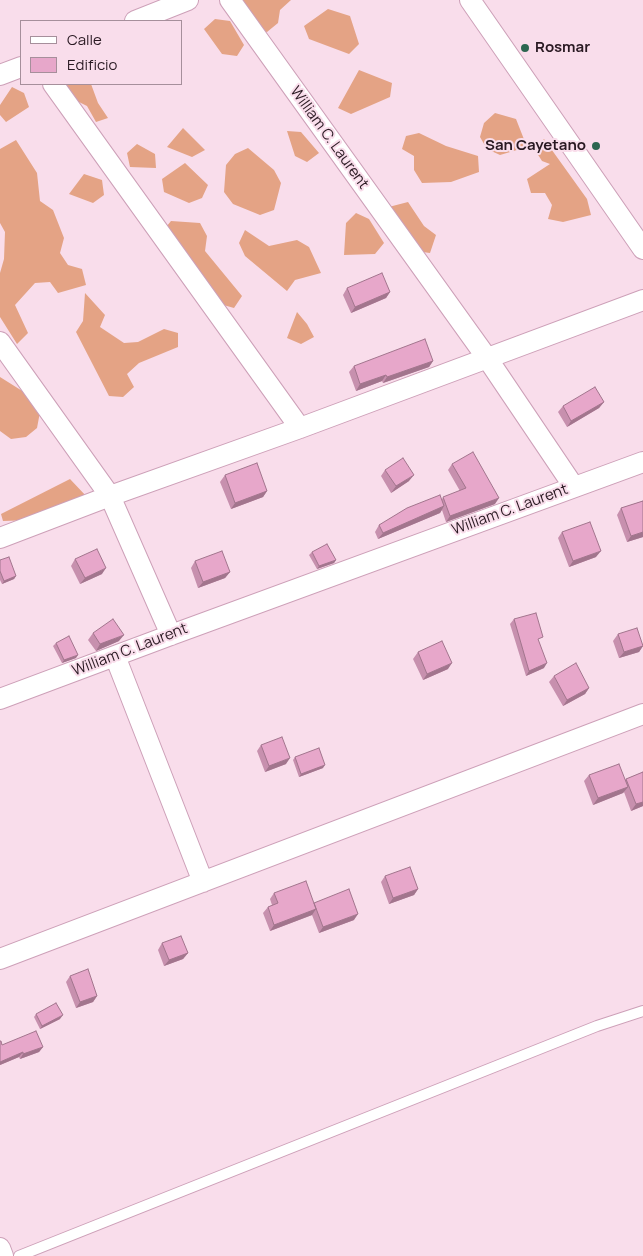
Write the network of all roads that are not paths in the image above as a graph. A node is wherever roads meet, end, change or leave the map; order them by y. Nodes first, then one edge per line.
1 (188, 0) edge
2 (230, 0) edge
3 (470, 0) edge
4 (138, 20) edge
5 (20, 67) edge
6 (0, 75) edge
7 (53, 85) edge
8 (643, 248) edge
9 (643, 300) edge
10 (0, 342) edge
11 (487, 358) junction
12 (300, 428) junction
13 (643, 462) edge
14 (574, 487) junction
15 (110, 496) junction
16 (0, 538) edge
17 (171, 635) junction
18 (115, 656) junction
19 (0, 699) edge
20 (643, 714) edge
21 (203, 882) junction
22 (0, 959) edge
23 (643, 1011) edge
24 (5, 1254) edge

1 - 4 street
2 - 11 street, William C. Laurent
3 - 8 street
5 - 6 street
7 - 12 street
9 - 11 street
10 - 15 street
11 - 12 street
11 - 14 street, William C. Laurent
12 - 15 street
13 - 14 street
14 - 17 street, William C. Laurent
15 - 16 street
15 - 17 street
17 - 18 street, William C. Laurent
18 - 19 street, William C. Laurent
18 - 21 street
20 - 21 street
21 - 22 street
23 - 24 lane

